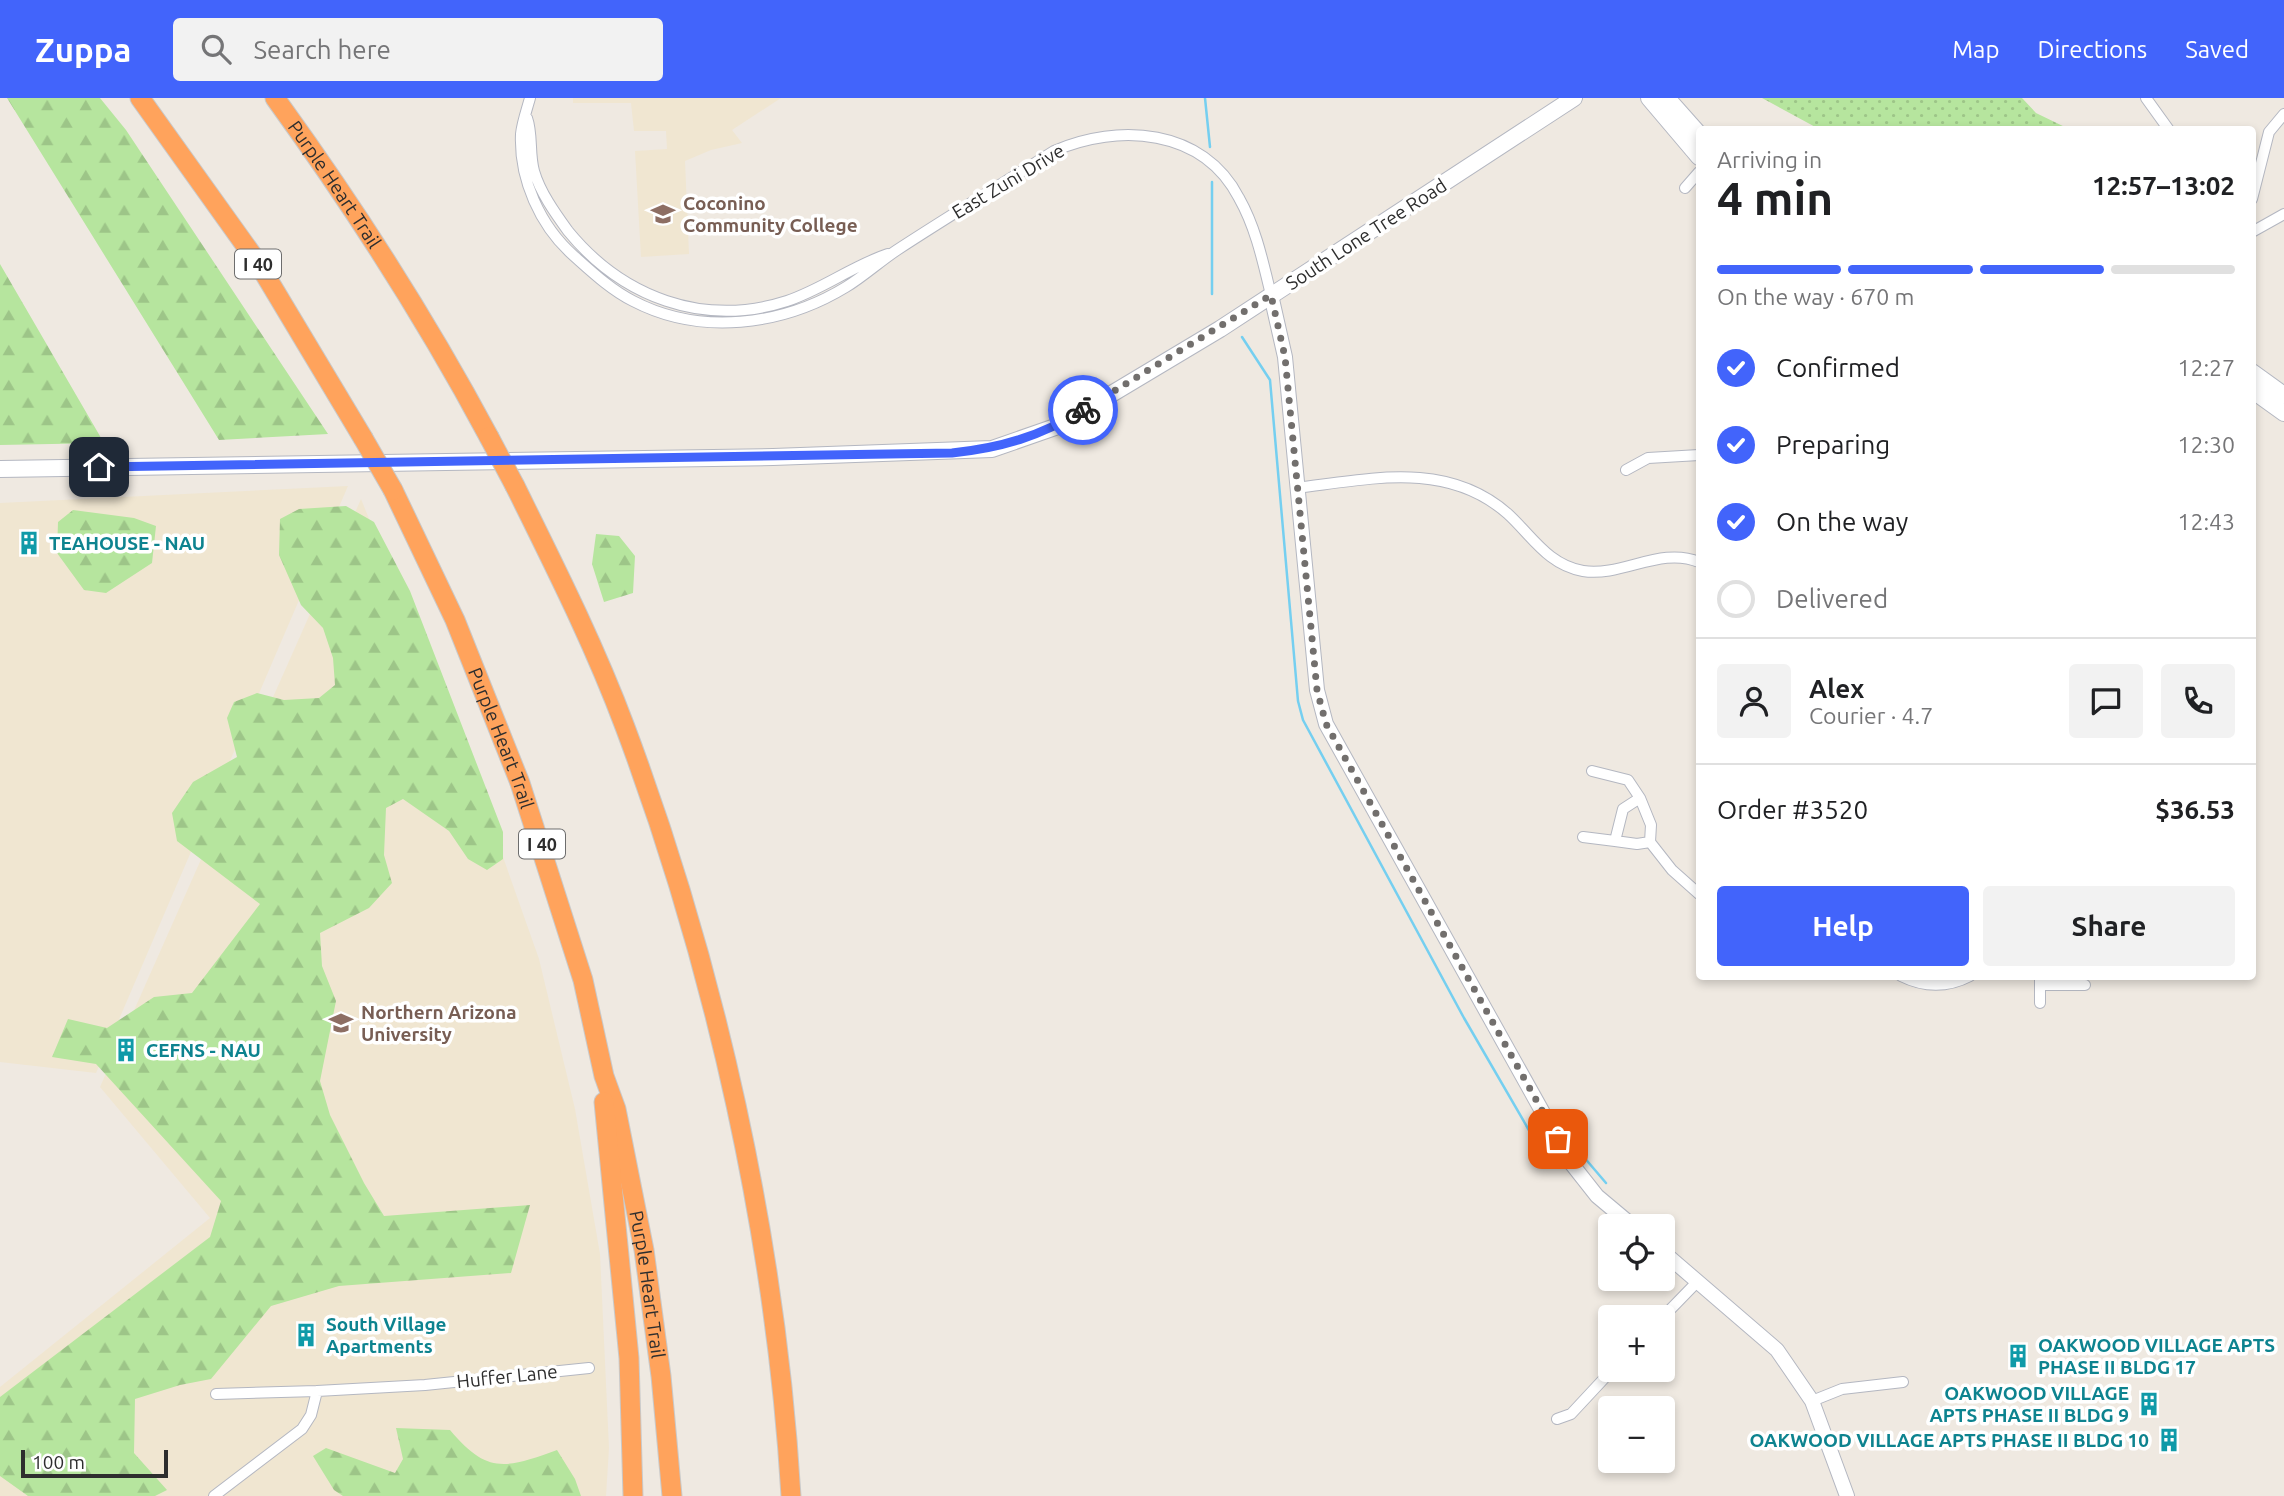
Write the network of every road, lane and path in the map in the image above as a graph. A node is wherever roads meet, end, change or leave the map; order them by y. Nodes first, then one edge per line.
1 (140, 98) edge
2 (275, 98) edge
3 (530, 98) edge
4 (1574, 98) edge
5 (1649, 98) edge
6 (1667, 98) edge
7 (2146, 98) edge
8 (2284, 114) edge
9 (2166, 126) edge
10 (1696, 131) edge
11 (1696, 153) edge
12 (1696, 175) edge
13 (2256, 183) edge
14 (1685, 188) dead end
15 (2284, 214) edge
16 (2256, 230) edge
17 (1271, 295) junction
18 (2256, 375) edge
19 (2256, 393) edge
20 (2284, 395) edge
21 (2284, 413) edge
22 (1696, 456) edge
23 (0, 469) edge
24 (1626, 470) dead end
25 (1297, 488) junction
26 (1696, 562) edge
27 (1592, 771) dead end
28 (1640, 798) junction
29 (1583, 837) dead end
30 (1615, 841) junction
31 (1650, 842) junction
32 (1696, 891) edge
33 (1908, 980) edge
34 (1958, 980) edge
35 (2040, 981) edge
36 (2065, 981) edge
37 (2085, 985) dead end
38 (2040, 1003) dead end
39 (604, 1076) junction
40 (1618, 1214) edge
41 (1675, 1262) edge
42 (1698, 1281) junction
43 (1675, 1305) edge
44 (589, 1368) dead end
45 (1601, 1382) edge
46 (1903, 1382) dead end
47 (317, 1391) junction
48 (216, 1394) dead end
49 (1812, 1401) junction
50 (1557, 1419) dead end
51 (633, 1492) edge
52 (214, 1496) edge
53 (672, 1496) edge
54 (791, 1496) edge
55 (1847, 1496) edge

1 - 39 highway, Purple Heart Trail / I 40, bridge
2 - 54 highway, Purple Heart Trail, bridge
3 - 17 street, East Zuni Drive
4 - 17 main road, South Lone Tree Road
5 - 11 main road
6 - 10 main road
7 - 9 street
8 - 13 street
12 - 14 street
15 - 16 street
17 - 23 main road, South Lone Tree Road
17 - 25 street, East Zuni Drive
18 - 20 main road
19 - 21 main road
22 - 24 street
25 - 26 street
25 - 40 street, East Zuni Drive
27 - 28 street
28 - 30 street
28 - 31 street
29 - 30 street
30 - 31 street
31 - 32 street
33 - 34 street
35 - 36 street
35 - 38 street
36 - 37 street
39 - 51 highway
39 - 53 highway, Purple Heart Trail / I 40
41 - 42 street
42 - 43 street
42 - 49 street
44 - 47 street, Huffer Lane
45 - 50 street
46 - 49 street
47 - 48 street, Huffer Lane
47 - 52 street
49 - 55 street

